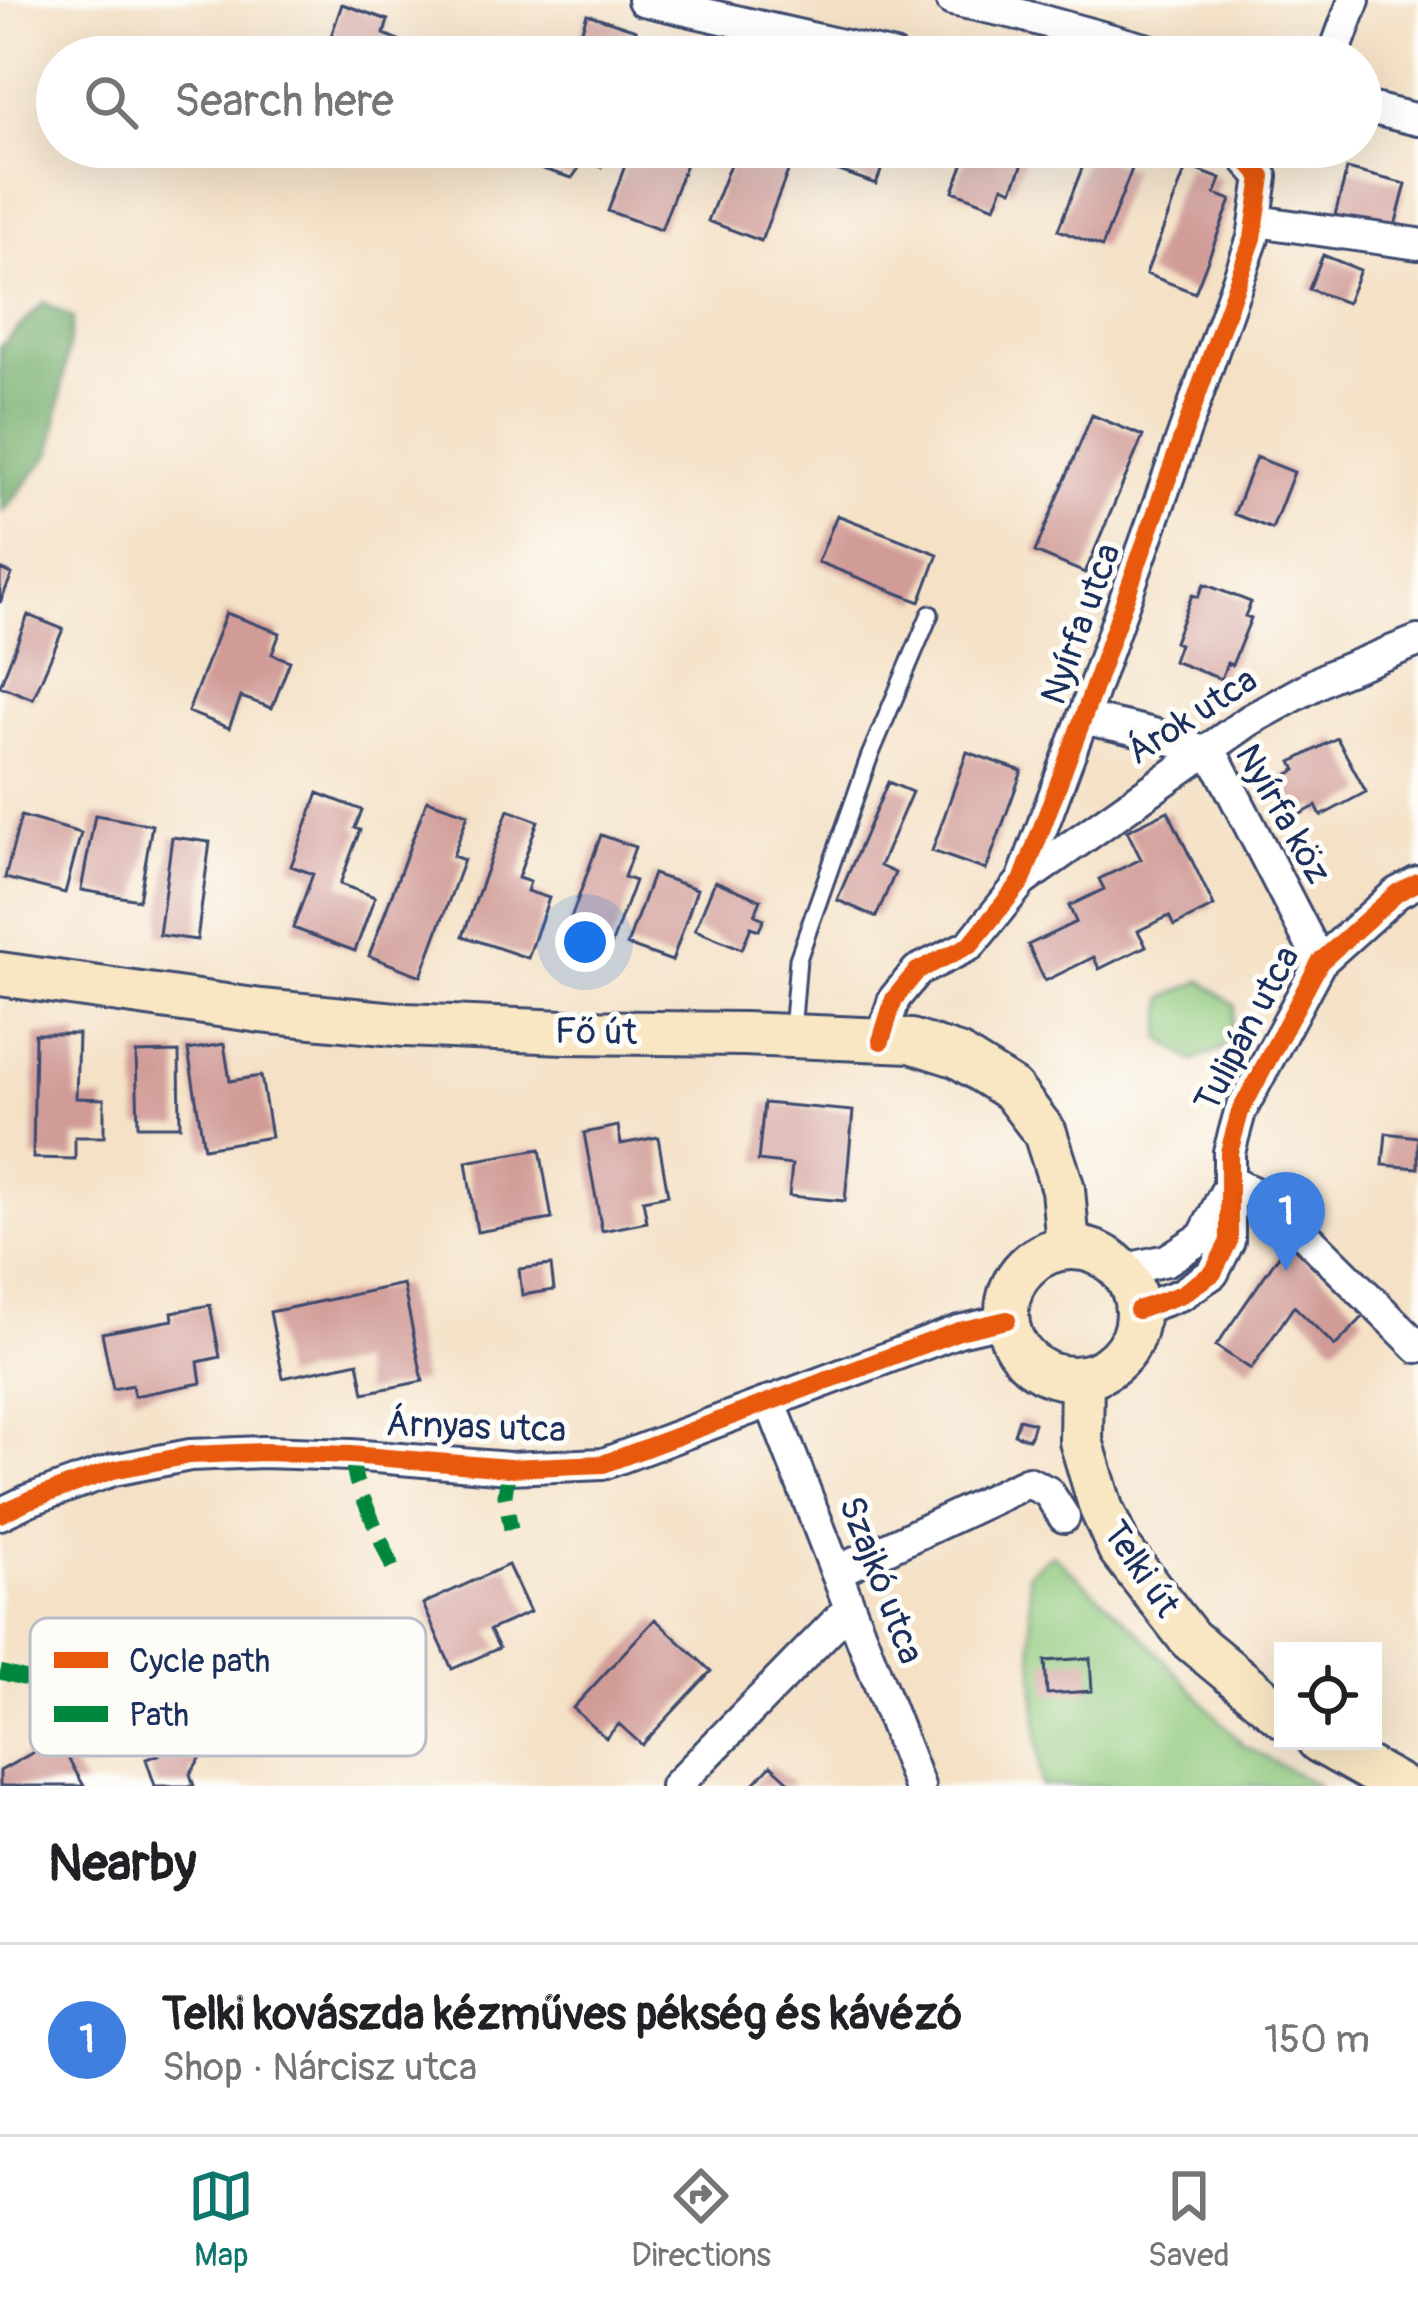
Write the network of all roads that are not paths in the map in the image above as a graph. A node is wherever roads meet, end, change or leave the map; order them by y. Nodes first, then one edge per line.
1 (644, 0) edge
2 (952, 0) edge
3 (1354, 0) edge
4 (802, 36) edge
5 (1096, 36) edge
6 (1341, 36) edge
7 (1382, 111) edge
8 (1418, 120) edge
9 (1254, 168) edge
10 (1257, 221) junction
11 (1418, 244) edge
12 (930, 614) dead end
13 (1418, 641) edge
14 (1083, 718) junction
15 (1203, 752) junction
16 (1022, 881) junction
17 (1418, 882) edge
18 (1320, 962) junction
19 (0, 974) edge
20 (792, 1035) junction
21 (881, 1040) junction
22 (1231, 1182) junction
23 (1068, 1246) junction
24 (1122, 1270) junction
25 (1138, 1310) junction
26 (1007, 1321) junction
27 (1418, 1347) edge
28 (1082, 1377) junction
29 (770, 1401) junction
30 (0, 1514) edge
31 (1064, 1517) dead end
32 (836, 1572) junction
33 (849, 1609) junction
34 (1274, 1709) edge
35 (1335, 1750) edge
36 (676, 1786) edge
37 (919, 1786) edge
38 (1399, 1786) edge

1 - 4 street
2 - 5 street
3 - 6 street
7 - 8 street
9 - 10 street, Nyírfa utca
10 - 11 street
10 - 14 street, Nyírfa utca
12 - 20 lane
13 - 15 street, Árok utca
14 - 15 street, Nyírfa köz
14 - 16 street, Nyírfa utca
15 - 16 street, Árok utca
15 - 18 street, Nyírfa köz
16 - 21 street, Nyírfa utca
17 - 18 street, Tulipán utca
18 - 22 street, Tulipán utca
19 - 20 main road, Fő út
20 - 21 main road, Fő út
21 - 23 main road, Fő út
22 - 24 street, Tulipán utca
22 - 25 street, Tulipán utca
22 - 27 street
23 - 24 main road
23 - 26 main road
24 - 25 main road
25 - 28 main road
26 - 28 main road
26 - 29 street, Árnyas utca
28 - 34 main road, Telki út
29 - 30 street, Árnyas utca
29 - 32 street, Szajkó utca
31 - 32 street
32 - 33 street, Szajkó utca
33 - 36 street
33 - 37 street, Szajkó utca
35 - 38 main road

